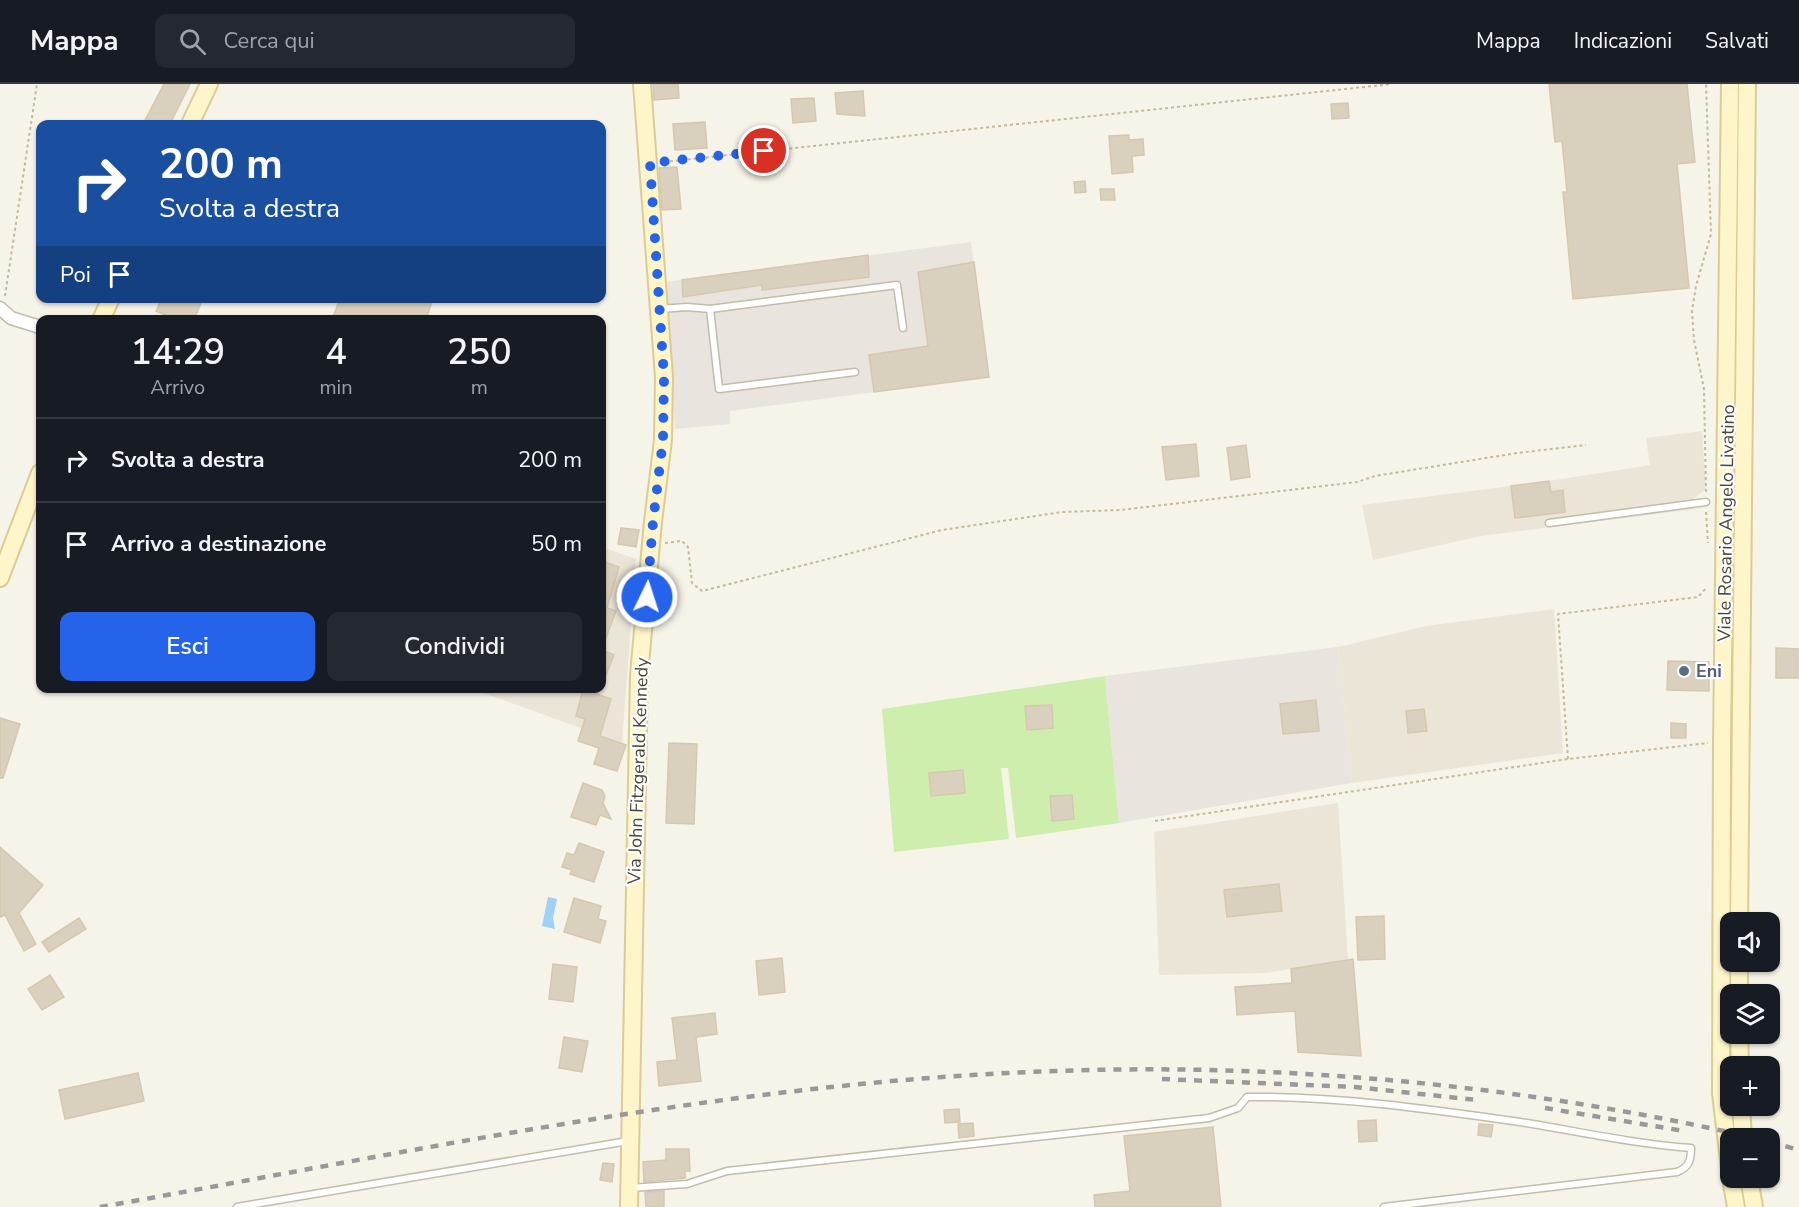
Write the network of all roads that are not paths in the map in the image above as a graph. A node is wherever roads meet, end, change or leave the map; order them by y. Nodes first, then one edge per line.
1 (209, 84) edge
2 (642, 84) edge
3 (1730, 84) edge
4 (1748, 84) edge
5 (192, 120) edge
6 (1, 309) edge
7 (659, 309) junction
8 (710, 309) junction
9 (36, 326) edge
10 (903, 328) dead end
11 (855, 372) dead end
12 (36, 484) edge
13 (1706, 502) road end
14 (1549, 523) dead end
15 (0, 578) edge
16 (1739, 912) edge
17 (1725, 1128) edge
18 (631, 1140) junction
19 (630, 1188) junction
20 (1733, 1188) edge
21 (1751, 1188) edge
22 (237, 1207) edge
23 (629, 1207) edge
24 (1384, 1207) edge
25 (1736, 1207) edge
26 (1754, 1207) edge

1 - 5 main road
2 - 7 main road, Via John Fitzgerald Kennedy
3 - 17 main road, Viale Rosario Angelo Livatino
4 - 16 main road, Viale Rosario Angelo Livatino
6 - 9 street
7 - 8 lane
7 - 18 main road, Via John Fitzgerald Kennedy
8 - 10 lane
8 - 11 lane
12 - 15 main road
13 - 14 lane
18 - 19 main road, Via John Fitzgerald Kennedy
18 - 22 lane
19 - 23 main road, Via John Fitzgerald Kennedy
19 - 24 lane
20 - 25 main road, Viale Rosario Angelo Livatino
21 - 26 main road

